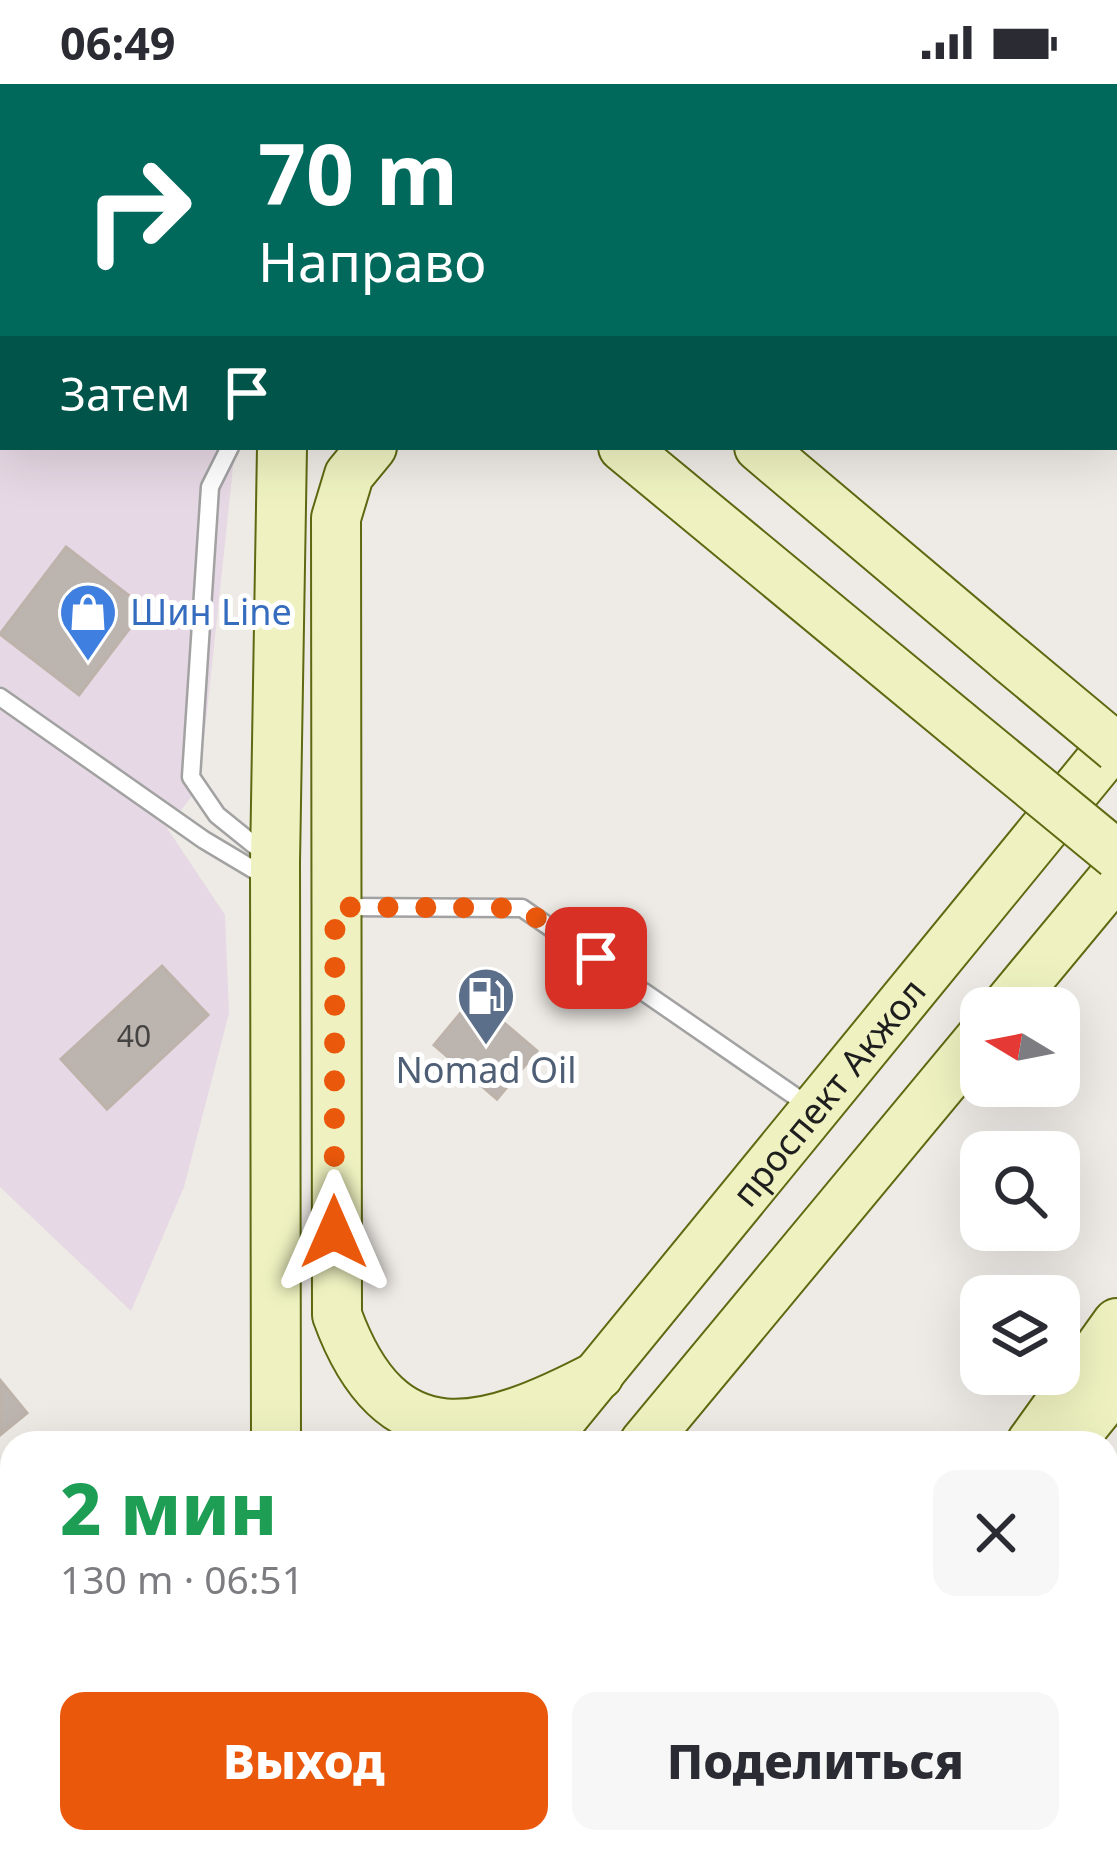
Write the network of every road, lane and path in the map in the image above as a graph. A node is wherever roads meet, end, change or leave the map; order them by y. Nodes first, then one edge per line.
1 (228, 450) edge
2 (282, 450) edge
3 (369, 450) edge
4 (763, 450) edge
5 (636, 458) edge
6 (0, 697) edge
7 (1117, 744) edge
8 (1117, 855) edge
9 (276, 873) junction
10 (1117, 873) edge
11 (335, 907) junction
12 (1022, 987) edge
13 (960, 1062) edge
14 (815, 1110) junction
15 (1117, 1323) edge
16 (598, 1375) junction
17 (1117, 1385) edge
18 (276, 1431) edge
19 (552, 1431) edge
20 (654, 1431) edge
21 (1040, 1431) edge
22 (1080, 1431) edge

1 - 9 lane
2 - 9 main road
3 - 11 main road
4 - 7 main road, bridge
5 - 8 main road, bridge
6 - 9 lane
7 - 14 main road, проспект Акжол
9 - 18 main road
10 - 12 main road
11 - 14 lane
11 - 16 main road
13 - 20 main road
14 - 16 main road, проспект Акжол
15 - 21 main road
16 - 19 main road, проспект Акжол
17 - 22 main road

